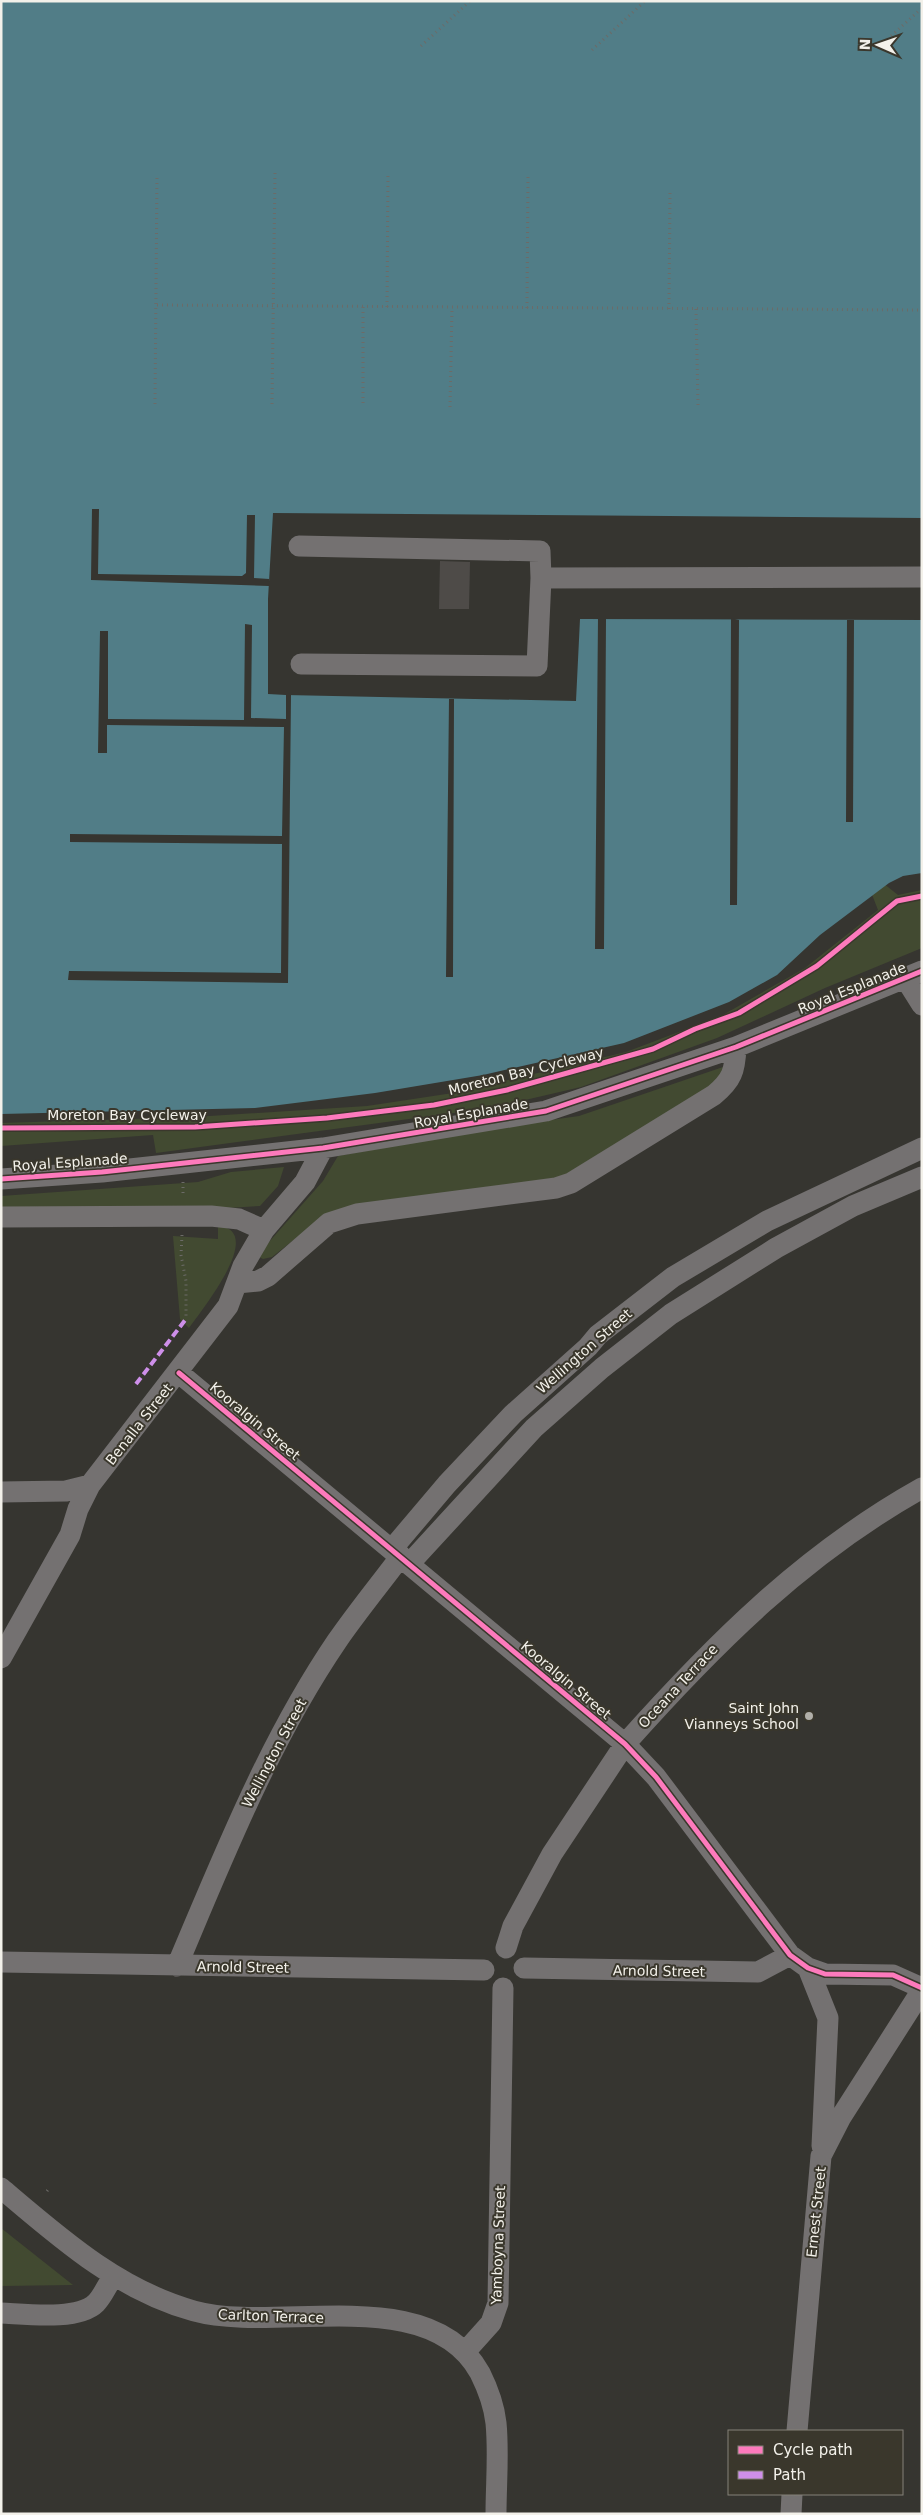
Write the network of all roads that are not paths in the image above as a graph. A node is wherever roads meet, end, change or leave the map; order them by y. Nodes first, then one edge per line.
1 (300, 546) dead end
2 (922, 576) edge
3 (542, 578) junction
4 (302, 664) dead end
5 (913, 975) edge
6 (922, 1005) edge
7 (736, 1047) junction
8 (323, 1148) junction
9 (922, 1148) edge
10 (922, 1177) edge
11 (1, 1179) edge
12 (1, 1217) edge
13 (264, 1230) junction
14 (237, 1283) junction
15 (179, 1373) junction
16 (90, 1485) junction
17 (922, 1488) edge
18 (1, 1492) edge
19 (401, 1556) junction
20 (1, 1658) edge
21 (625, 1744) junction
22 (506, 1948) junction
23 (790, 1956) junction
24 (1, 1962) edge
25 (177, 1966) junction
26 (524, 1968) junction
27 (808, 1968) junction
28 (484, 1970) junction
29 (503, 1988) junction
30 (922, 1989) edge
31 (821, 2156) junction
32 (1, 2188) edge
33 (113, 2277) junction
34 (1, 2314) edge
35 (465, 2352) junction
36 (797, 2430) edge
37 (792, 2495) edge
38 (496, 2514) edge
39 (791, 2514) edge

1 - 3 street
2 - 3 street
3 - 4 street
5 - 6 street
5 - 7 street, Royal Esplanade
7 - 8 street, Royal Esplanade
7 - 14 street
8 - 11 street, Royal Esplanade
8 - 13 street, Benalla Street
9 - 19 street, Wellington Street
10 - 19 street, Wellington Street
12 - 13 street
13 - 14 street, Benalla Street
14 - 15 street, Benalla Street
15 - 16 street, Benalla Street
15 - 19 street, Kooralgin Street
16 - 18 street
16 - 20 street, Benalla Street
17 - 21 street, Oceana Terrace
19 - 21 street, Kooralgin Street
19 - 25 street, Wellington Street
21 - 22 street, Oceana Terrace
21 - 23 street, Kooralgin Street
22 - 26 street
22 - 28 street
23 - 26 street, Arnold Street
23 - 27 street, Kooralgin Street
24 - 25 street, Arnold Street
25 - 28 street, Arnold Street
26 - 29 street
27 - 30 street, Kooralgin Street
27 - 31 street
28 - 29 street
29 - 35 street, Yamboyna Street
30 - 31 street, Ernest Street
31 - 36 street, Ernest Street
32 - 33 street, Carlton Terrace
33 - 34 street
33 - 35 street, Carlton Terrace
35 - 38 street
37 - 39 street

